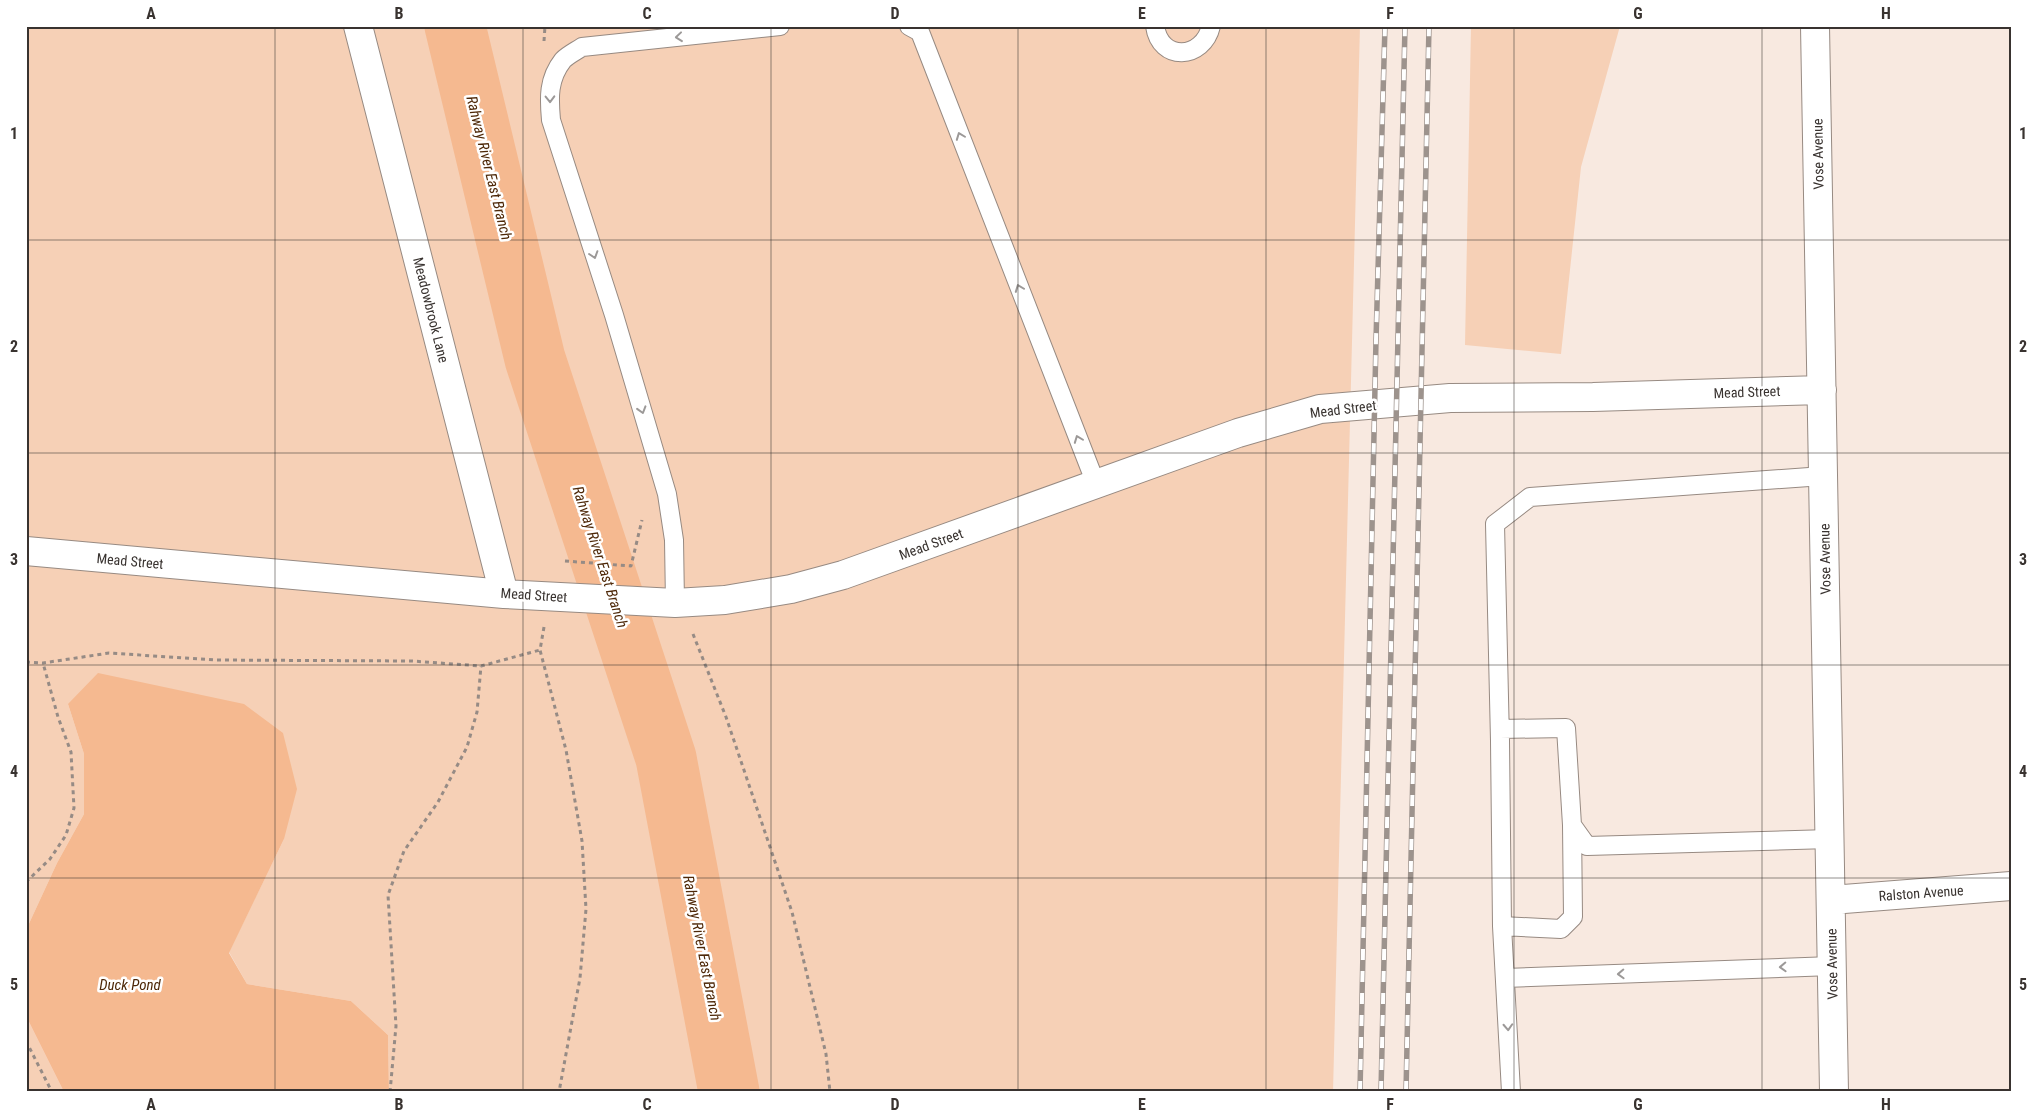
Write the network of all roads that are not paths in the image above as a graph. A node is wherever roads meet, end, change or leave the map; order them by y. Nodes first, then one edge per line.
1 (358, 26) edge
2 (780, 26) edge
3 (1155, 26) edge
4 (1211, 26) edge
5 (1815, 26) edge
6 (918, 28) edge
7 (1822, 390) junction
8 (1824, 476) junction
9 (1096, 484) junction
10 (26, 551) edge
11 (504, 594) junction
12 (676, 602) junction
13 (1500, 729) junction
14 (1572, 825) junction
15 (1830, 839) junction
16 (2011, 886) edge
17 (1831, 900) junction
18 (1502, 926) junction
19 (1832, 966) junction
20 (1505, 978) junction
21 (1511, 1092) edge
22 (1834, 1092) edge

1 - 11 street, Meadowbrook Lane
2 -> 12 lane
3 - 4 lane
5 - 7 street, Vose Avenue
9 -> 6 lane
7 - 8 street, Vose Avenue
7 - 9 street, Mead Street
8 - 13 lane
8 - 15 street, Vose Avenue
9 - 12 street, Mead Street
10 - 11 street, Mead Street
11 - 12 street, Mead Street
13 - 14 lane
13 - 18 lane
14 - 15 lane
14 - 18 lane
15 - 17 street, Vose Avenue
16 - 17 street, Ralston Avenue
17 - 19 street, Vose Avenue
18 - 20 lane
19 -> 20 lane
19 - 22 street, Vose Avenue
20 -> 21 lane

